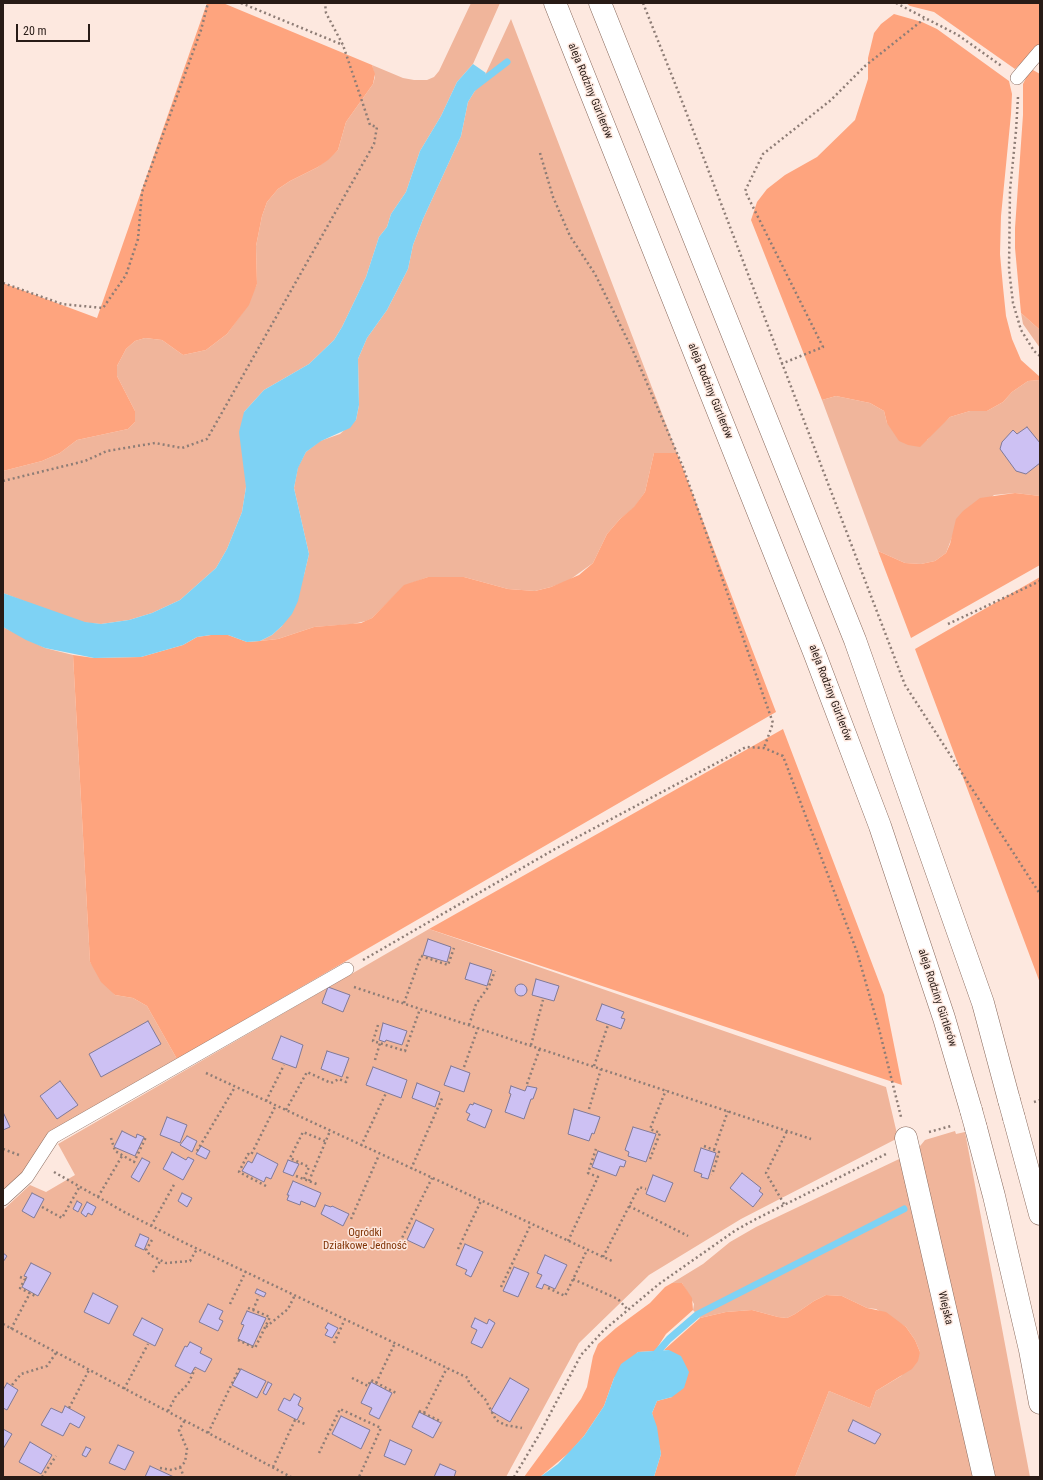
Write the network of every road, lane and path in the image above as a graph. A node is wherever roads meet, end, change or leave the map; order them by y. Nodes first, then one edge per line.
1 (208, 3) edge
2 (241, 3) edge
3 (325, 3) edge
4 (555, 3) edge
5 (600, 3) edge
6 (643, 3) edge
7 (896, 3) edge
8 (902, 5) edge
9 (924, 18) junction
10 (343, 45) junction
11 (1037, 60) edge
12 (1017, 78) junction
13 (540, 153) dead end
14 (3, 283) edge
15 (1040, 356) edge
16 (781, 364) junction
17 (3, 481) edge
18 (1040, 580) edge
19 (948, 624) dead end
20 (764, 748) junction
21 (1040, 894) edge
22 (454, 948) dead end
23 (347, 969) joint
24 (494, 971) dead end
25 (329, 979) junction
26 (543, 1000) dead end
27 (404, 1003) junction
28 (420, 1009) junction
29 (378, 1025) dead end
30 (469, 1025) junction
31 (608, 1025) dead end
32 (478, 1028) junction
33 (380, 1044) junction
34 (531, 1045) junction
35 (540, 1048) junction
36 (375, 1060) dead end
37 (184, 1063) junction
38 (284, 1065) dead end
39 (594, 1066) junction
40 (464, 1067) dead end
41 (601, 1068) junction
42 (348, 1075) dead end
43 (527, 1084) dead end
44 (235, 1086) junction
45 (666, 1090) junction
46 (386, 1093) dead end
47 (443, 1096) dead end
48 (266, 1101) junction
49 (276, 1105) junction
50 (589, 1109) dead end
51 (286, 1110) junction
52 (728, 1111) junction
53 (330, 1131) junction
54 (787, 1131) junction
55 (146, 1137) dead end
56 (111, 1138) dead end
57 (906, 1138) junction
58 (811, 1139) dead end
59 (325, 1141) junction
60 (361, 1146) junction
61 (704, 1146) dead end
62 (596, 1149) dead end
63 (714, 1150) junction
64 (197, 1151) dead end
65 (380, 1155) junction
66 (122, 1156) junction
67 (650, 1159) dead end
68 (36, 1164) junction
69 (411, 1169) junction
70 (712, 1175) dead end
71 (296, 1176) dead end
72 (432, 1178) junction
73 (304, 1179) junction
74 (309, 1181) junction
75 (175, 1183) dead end
76 (319, 1185) dead end
77 (80, 1186) junction
78 (266, 1186) dead end
79 (646, 1189) dead end
80 (98, 1197) junction
81 (3, 1199) edge
82 (481, 1201) junction
83 (784, 1204) junction
84 (629, 1206) junction
85 (42, 1207) dead end
86 (1040, 1214) edge
87 (351, 1219) dead end
88 (531, 1224) junction
89 (151, 1226) junction
90 (688, 1236) dead end
91 (152, 1240) dead end
92 (568, 1241) junction
93 (400, 1242) dead end
94 (458, 1248) dead end
95 (197, 1249) junction
96 (587, 1250) junction
97 (603, 1257) junction
98 (161, 1260) junction
99 (612, 1261) dead end
100 (246, 1271) junction
101 (153, 1272) dead end
102 (20, 1277) dead end
103 (573, 1279) junction
104 (501, 1287) dead end
105 (548, 1288) dead end
106 (30, 1293) junction
107 (294, 1295) junction
108 (259, 1296) dead end
109 (37, 1297) dead end
110 (230, 1304) dead end
111 (246, 1306) dead end
112 (253, 1310) junction
113 (628, 1310) junction
114 (345, 1319) junction
115 (3, 1324) edge
116 (11, 1329) junction
117 (264, 1329) junction
118 (238, 1340) dead end
119 (334, 1343) dead end
120 (395, 1343) junction
121 (148, 1344) dead end
122 (56, 1353) junction
123 (240, 1367) dead end
124 (447, 1368) junction
125 (196, 1369) dead end
126 (89, 1370) junction
127 (352, 1378) dead end
128 (376, 1383) junction
129 (12, 1385) dead end
130 (124, 1389) junction
131 (398, 1394) dead end
132 (1040, 1403) edge
133 (69, 1408) dead end
134 (419, 1410) dead end
135 (168, 1411) junction
136 (424, 1413) junction
137 (185, 1420) junction
138 (442, 1422) dead end
139 (305, 1424) dead end
140 (522, 1428) dead end
141 (208, 1432) junction
142 (319, 1453) dead end
143 (56, 1456) dead end
144 (180, 1467) junction
145 (273, 1467) junction
146 (160, 1468) dead end
147 (42, 1477) edge
148 (184, 1477) edge
149 (291, 1477) edge
150 (359, 1477) edge
151 (514, 1477) edge
152 (984, 1477) edge

1 - 14 path
2 - 10 path
3 - 10 path
4 - 132 main road, aleja Rodziny Gürtlerów
5 - 86 main road
6 - 16 path
7 - 8 path
8 - 9 path
9 - 12 path
9 - 16 path
10 - 17 path
11 - 12 lane
12 - 15 path
13 - 20 path
16 - 21 path
18 - 19 path
20 - 23 path
20 - 57 path
22 - 27 path
23 - 25 lane
24 - 30 path
25 - 27 path
25 - 37 lane
26 - 34 path
27 - 28 path
28 - 30 path
28 - 33 path
29 - 33 path
30 - 32 path
31 - 39 path
32 - 34 path
32 - 40 path
33 - 36 path
34 - 35 path
35 - 39 path
35 - 43 path
37 - 44 path
37 - 68 lane
38 - 48 path
39 - 41 path
41 - 45 path
41 - 50 path
42 - 51 path
44 - 48 path
44 - 64 path
45 - 52 path
45 - 67 path
46 - 60 path
47 - 69 path
48 - 49 path
49 - 51 path
49 - 78 path
51 - 53 path
52 - 54 path
52 - 63 path
53 - 59 path
53 - 60 path
54 - 58 path
54 - 83 path
55 - 66 path
56 - 66 path
57 - 83 path
57 - 152 main road, Wiejska
59 - 73 path
59 - 74 path
60 - 65 path
61 - 63 path
62 - 92 path
63 - 70 path
65 - 69 path
65 - 87 path
66 - 80 path
68 - 77 path
68 - 81 lane
69 - 72 path
71 - 73 path
72 - 82 path
72 - 93 path
73 - 74 path
74 - 76 path
75 - 89 path
77 - 80 path
77 - 85 path
79 - 84 path
80 - 89 path
82 - 88 path
82 - 94 path
83 - 113 path
84 - 90 path
84 - 97 path
88 - 92 path
88 - 104 path
89 - 95 path
91 - 98 path
92 - 96 path
95 - 98 path
95 - 100 path
96 - 97 path
96 - 103 path
97 - 99 path
98 - 101 path
100 - 107 path
100 - 110 path
102 - 106 path
103 - 105 path
103 - 113 path
106 - 109 path
106 - 116 path
107 - 114 path
107 - 117 path
108 - 112 path
111 - 112 path
112 - 117 path
113 - 151 path
114 - 119 path
114 - 120 path
115 - 116 path
116 - 122 path
117 - 118 path
120 - 124 path
120 - 128 path
121 - 130 path
122 - 126 path
122 - 129 path
123 - 141 path
124 - 136 path
124 - 140 path
125 - 135 path
126 - 130 path
126 - 133 path
127 - 128 path
128 - 131 path
130 - 135 path
134 - 136 path
135 - 137 path
136 - 138 path
137 - 141 path
137 - 144 path
139 - 145 path
141 - 145 path
142 - 150 path
143 - 147 path
144 - 146 path
144 - 148 path
145 - 149 path

